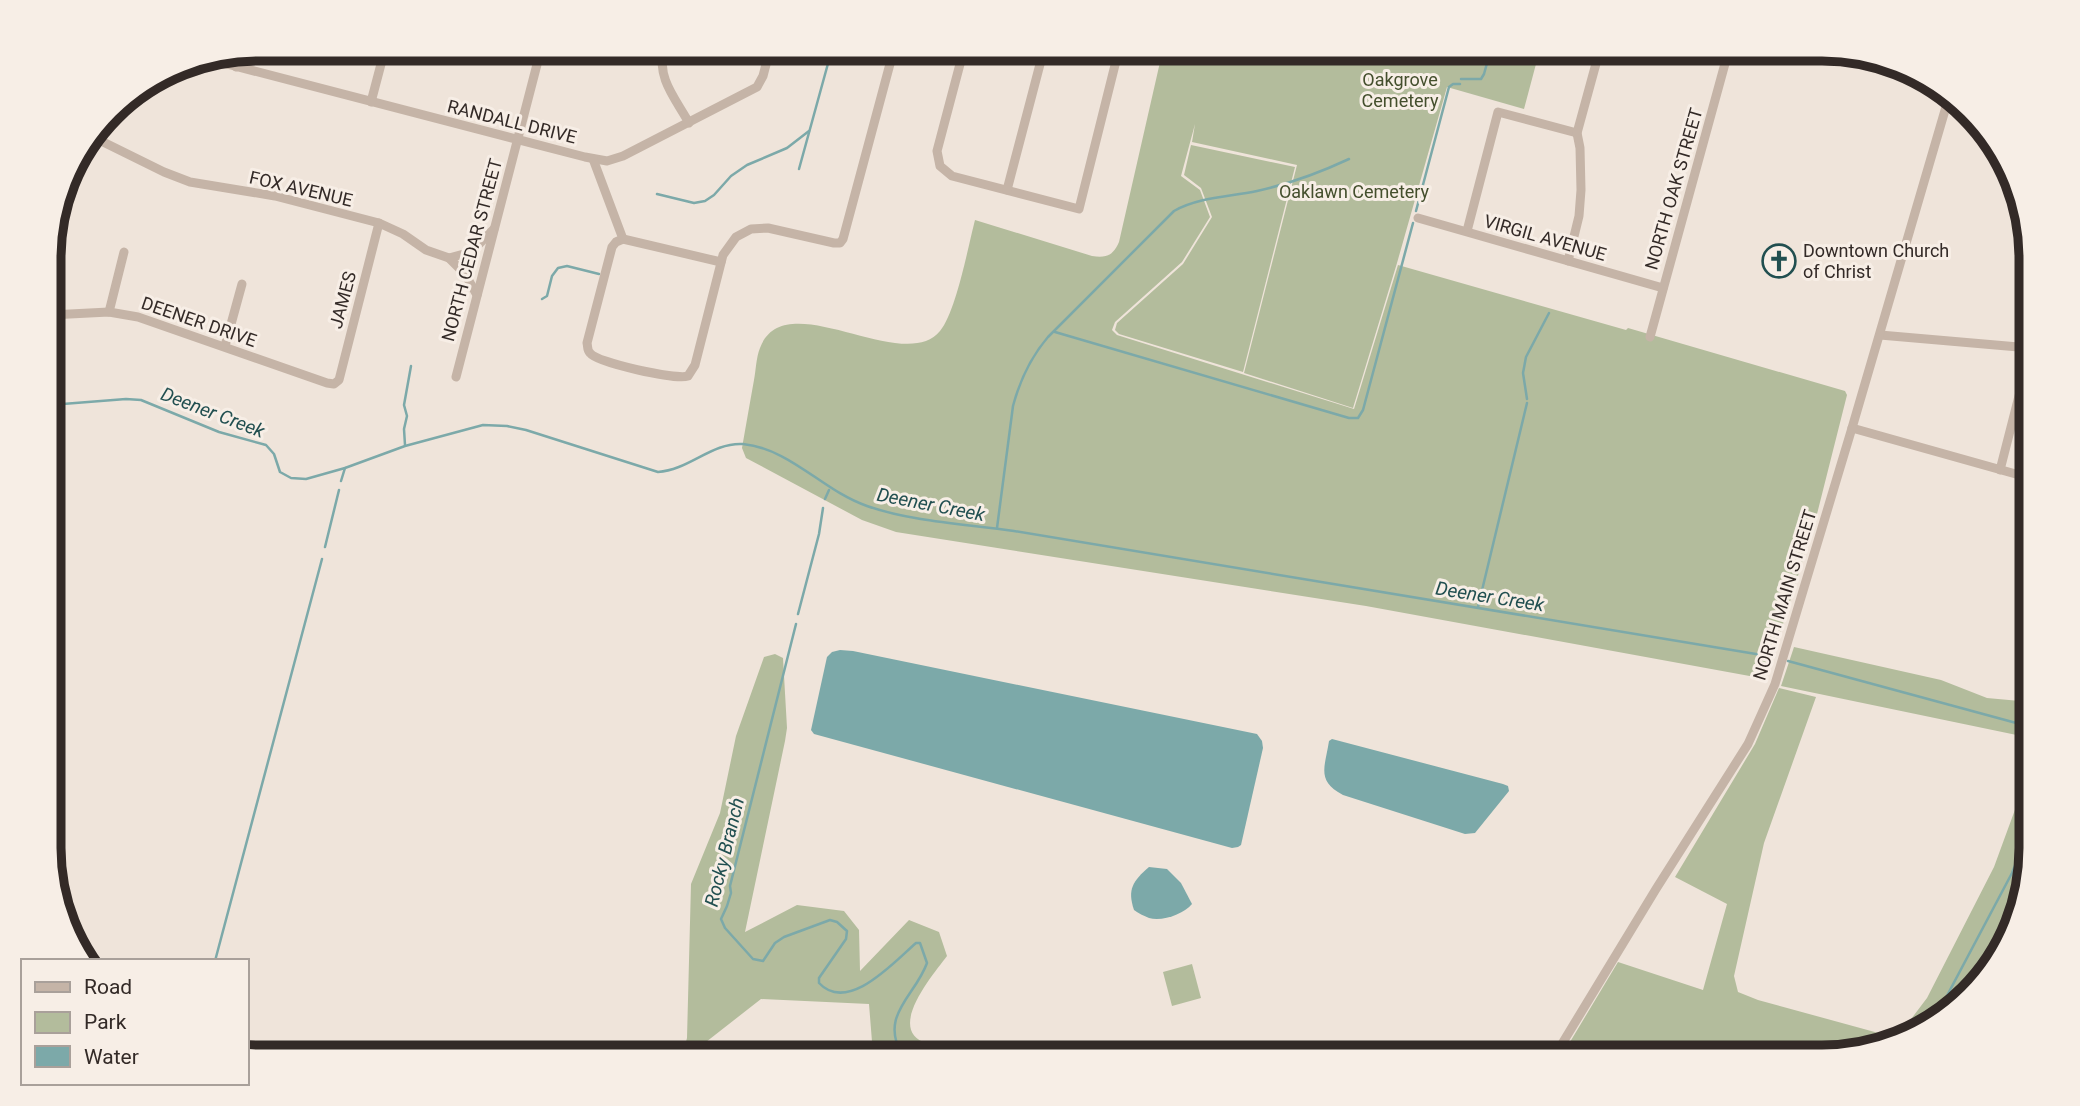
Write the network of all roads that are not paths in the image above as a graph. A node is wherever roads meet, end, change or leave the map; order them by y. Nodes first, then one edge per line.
1 (1041, 61) edge
2 (1116, 61) edge
3 (1597, 61) edge
4 (1726, 61) edge
5 (382, 62) edge
6 (538, 62) edge
7 (661, 62) edge
8 (767, 62) edge
9 (891, 62) edge
10 (961, 62) edge
11 (237, 63) edge
12 (228, 64) edge
13 (236, 66) junction
14 (371, 102) junction
15 (1946, 106) edge
16 (689, 123) junction
17 (1577, 133) junction
18 (517, 140) junction
19 (100, 141) edge
20 (593, 159) junction
21 (1007, 190) junction
22 (1418, 218) dead end
23 (379, 223) junction
24 (494, 229) junction
25 (1467, 231) junction
26 (623, 239) junction
27 (124, 252) dead end
28 (449, 258) junction
29 (1568, 261) junction
30 (721, 262) junction
31 (242, 284) dead end
32 (1663, 288) junction
33 (477, 295) junction
34 (110, 312) junction
35 (62, 314) edge
36 (1880, 335) junction
37 (1650, 337) dead end
38 (225, 346) junction
39 (2019, 347) edge
40 (456, 377) dead end
41 (334, 384) joint
42 (2019, 396) edge
43 (1853, 428) junction
44 (2000, 470) junction
45 (2019, 475) edge
46 (1563, 1044) edge

1 - 21 street
2 - 21 street
3 - 17 street
4 - 32 street, NORTH OAK STREET
5 - 14 street
6 - 18 street, NORTH CEDAR STREET
7 - 16 street
8 - 16 street, RANDALL DRIVE
9 - 30 street
10 - 21 street
11 - 13 street
12 - 13 street, RANDALL DRIVE
13 - 14 street, RANDALL DRIVE
14 - 18 street, RANDALL DRIVE
15 - 36 street, NORTH MAIN STREET
16 - 20 street, RANDALL DRIVE
17 - 25 street
17 - 29 street
18 - 20 street, RANDALL DRIVE
18 - 24 street, NORTH CEDAR STREET
19 - 23 street, FOX AVENUE
20 - 26 street
22 - 25 street, VIRGIL AVENUE
23 - 28 street, FOX AVENUE
23 - 41 street, JAMES
24 - 28 street
24 - 33 street, NORTH CEDAR STREET
25 - 29 street, VIRGIL AVENUE
26 - 30 street
26 - 30 street
27 - 34 street
28 - 33 street
29 - 32 street, VIRGIL AVENUE
31 - 38 street
32 - 37 street, NORTH OAK STREET
33 - 40 street, NORTH CEDAR STREET
34 - 35 street, DEENER DRIVE
34 - 38 street, DEENER DRIVE
36 - 39 street
36 - 43 street, NORTH MAIN STREET
38 - 41 street, DEENER DRIVE
42 - 44 street
43 - 44 street
43 - 46 street, NORTH MAIN STREET
44 - 45 street

